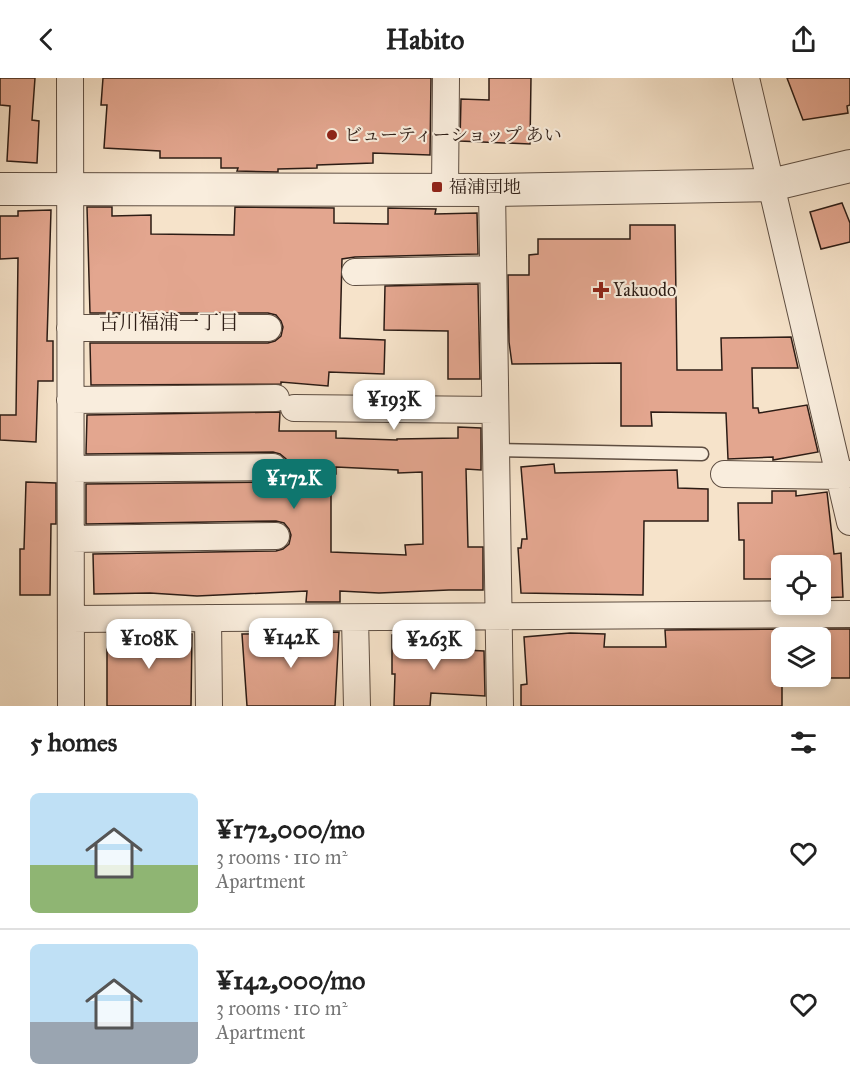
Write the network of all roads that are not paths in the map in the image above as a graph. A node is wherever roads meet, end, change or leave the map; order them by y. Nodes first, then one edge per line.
1 (70, 78) edge
2 (446, 78) edge
3 (746, 78) edge
4 (850, 166) edge
5 (771, 185) junction
6 (0, 189) edge
7 (69, 190) junction
8 (445, 190) junction
9 (492, 190) junction
10 (493, 269) junction
11 (355, 272) dead end
12 (70, 327) junction
13 (268, 328) dead end
14 (70, 400) junction
15 (495, 410) junction
16 (496, 450) junction
17 (702, 454) dead end
18 (273, 467) dead end
19 (71, 469) junction
20 (724, 474) dead end
21 (845, 475) edge
22 (850, 522) edge
23 (276, 536) dead end
24 (71, 539) junction
25 (850, 614) edge
26 (498, 617) junction
27 (208, 618) junction
28 (355, 618) junction
29 (71, 619) junction
30 (71, 706) edge
31 (209, 706) edge
32 (357, 706) edge
33 (500, 706) edge

1 - 7 street
2 - 8 street
3 - 5 street
4 - 5 street
5 - 9 street
5 - 21 street
6 - 7 street
7 - 8 street
7 - 12 street
8 - 9 street
9 - 10 street
10 - 11 street
10 - 15 street
12 - 13 street
12 - 14 street
14 - 15 street
14 - 19 street
15 - 16 street
16 - 17 lane
16 - 26 street
18 - 19 street
19 - 24 street
20 - 21 street
21 - 22 street
23 - 24 street
24 - 29 street
25 - 26 street
26 - 28 street
26 - 33 street
27 - 28 street
27 - 29 street
27 - 31 street
28 - 32 street
29 - 30 street

